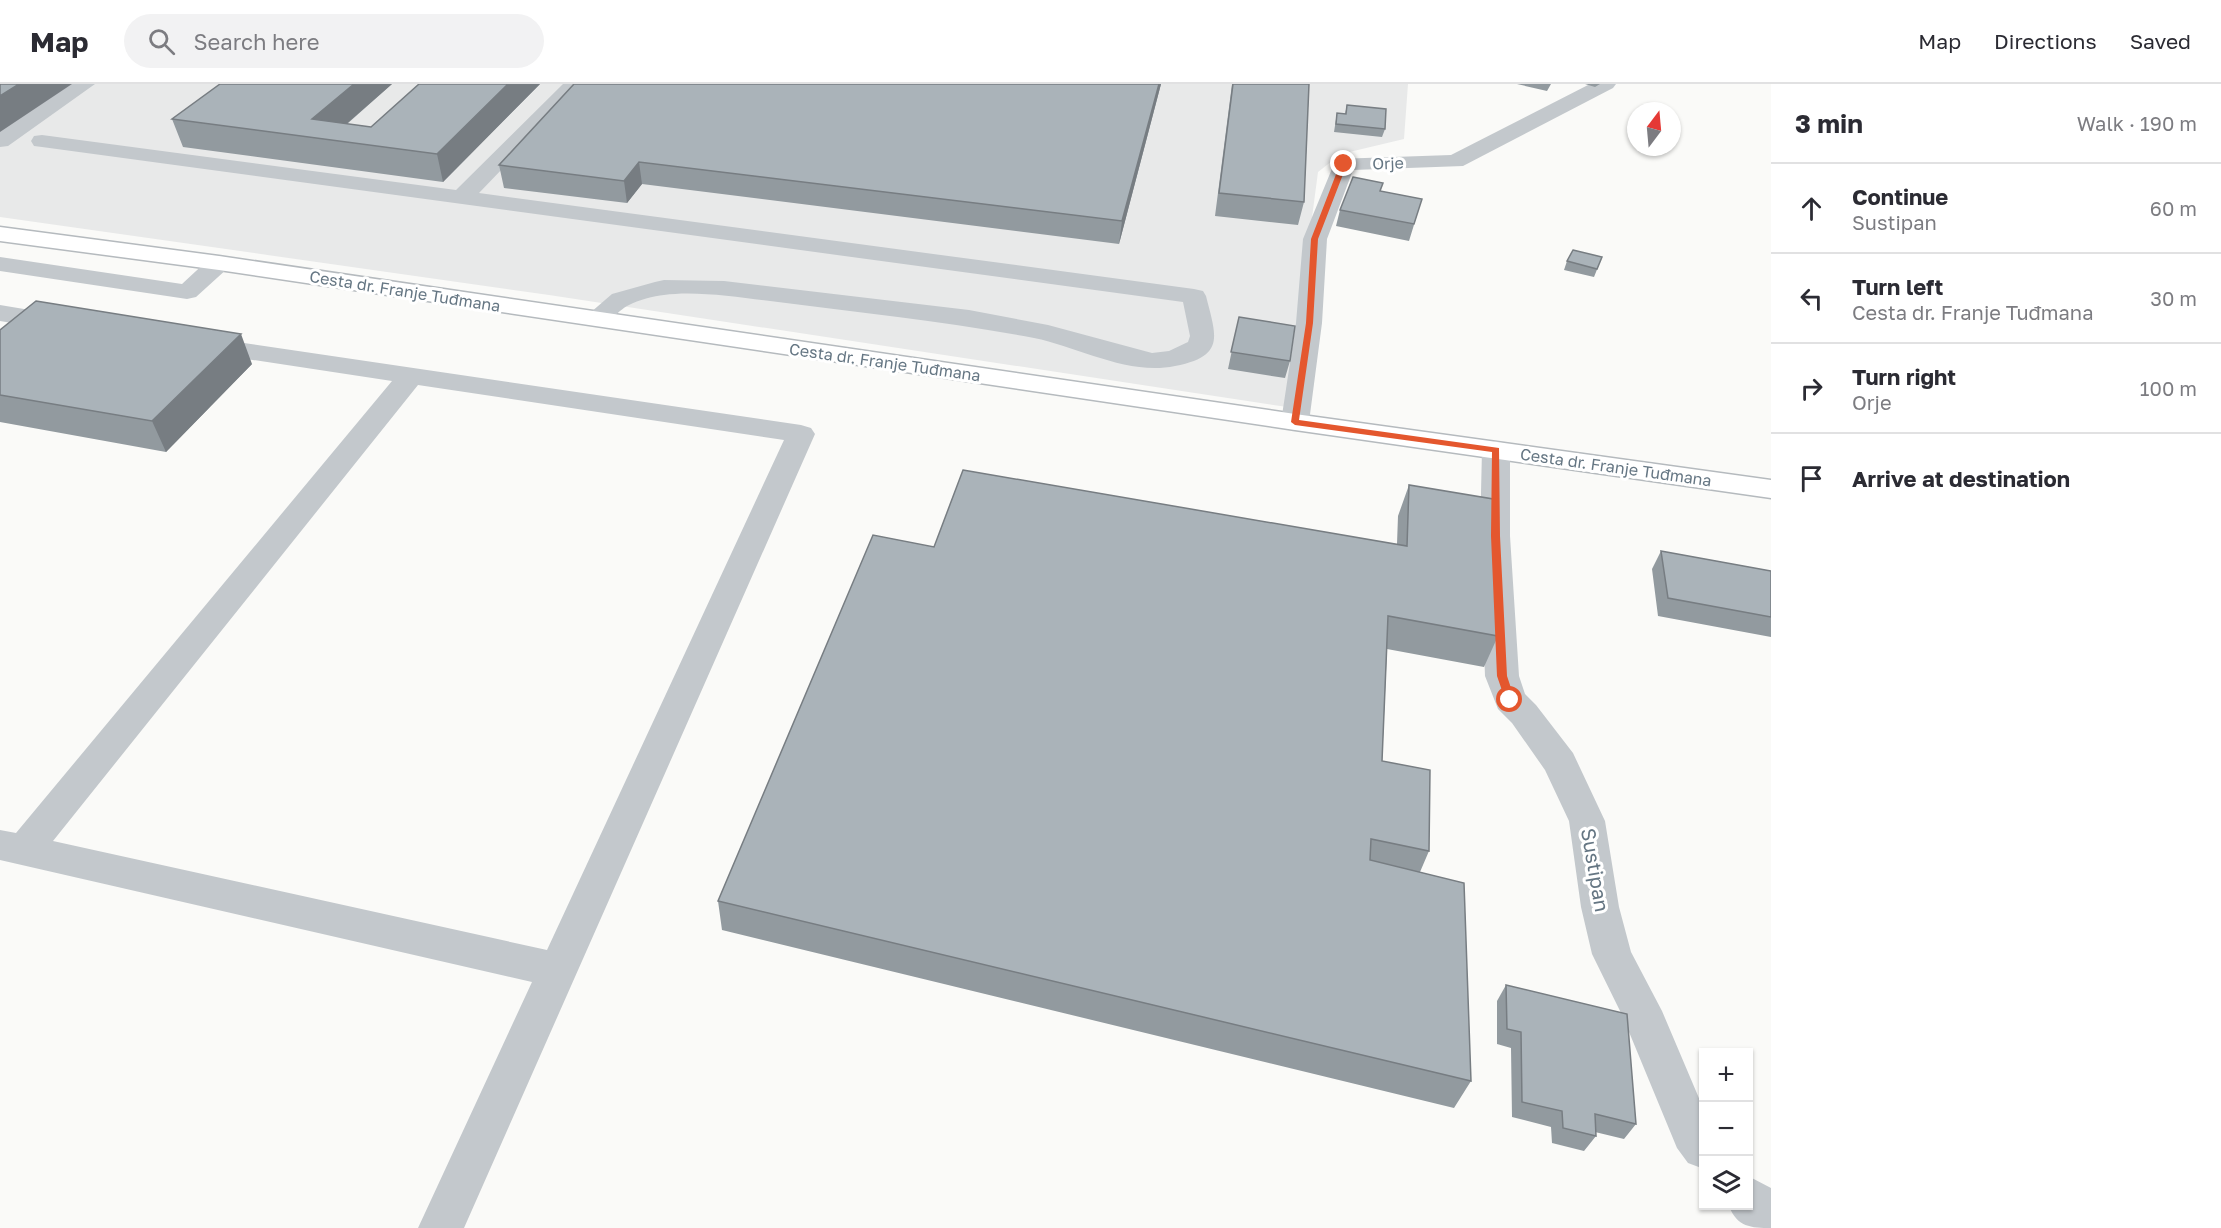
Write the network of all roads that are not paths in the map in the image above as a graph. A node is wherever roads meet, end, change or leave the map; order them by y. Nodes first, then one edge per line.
1 (86, 84) edge
2 (574, 84) edge
3 (1606, 84) edge
4 (0, 141) edge
5 (42, 141) dead end
6 (462, 197) junction
7 (0, 234) edge
8 (219, 263) junction
9 (0, 264) edge
10 (0, 313) edge
11 (596, 319) junction
12 (94, 328) edge
13 (176, 341) edge
14 (410, 377) junction
15 (1295, 422) junction
16 (1496, 450) junction
17 (1771, 489) edge
18 (12, 848) edge
19 (558, 970) junction
20 (1699, 1142) edge
21 (1753, 1201) edge
22 (1771, 1216) edge
23 (441, 1228) edge

1 - 4 street
2 - 6 street
3 - 15 street, Orje
5 - 6 street
6 - 11 street
7 - 8 main road, Cesta dr. Franje Tuđmana
8 - 9 street
8 - 11 main road, Cesta dr. Franje Tuđmana
10 - 12 street
11 - 15 main road, Cesta dr. Franje Tuđmana
13 - 14 street
14 - 18 street
14 - 19 street
15 - 16 main road, Cesta dr. Franje Tuđmana
16 - 17 main road, Cesta dr. Franje Tuđmana
16 - 20 street, Sustipan
18 - 19 street
19 - 23 street
21 - 22 street

